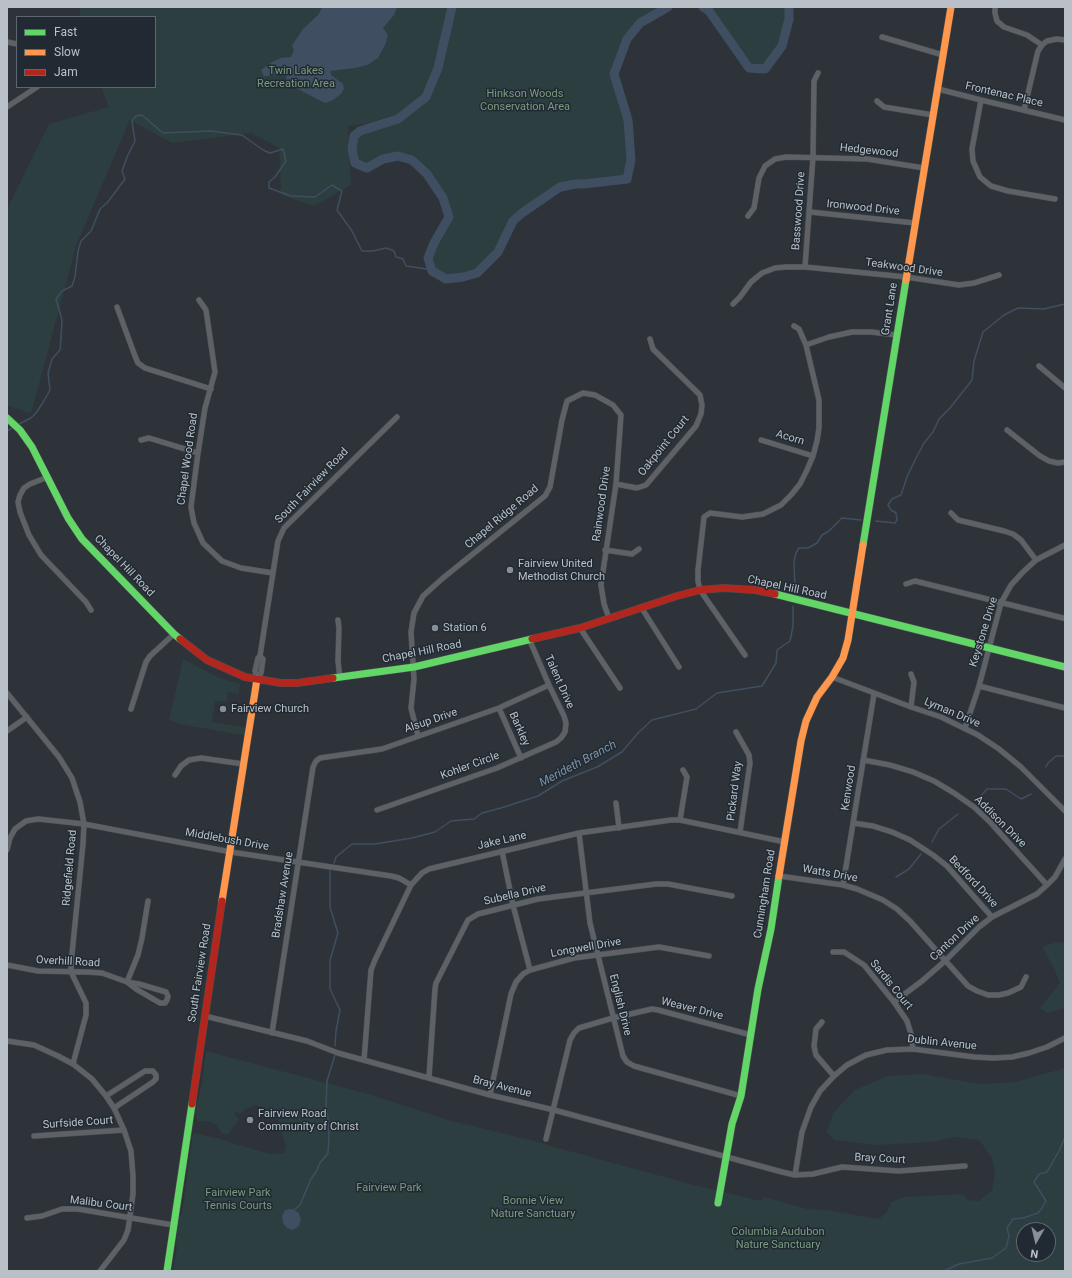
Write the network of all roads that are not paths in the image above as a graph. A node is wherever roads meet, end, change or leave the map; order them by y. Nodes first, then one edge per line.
1 (951, 7) edge
2 (995, 7) edge
3 (882, 37) dead end
4 (1065, 40) edge
5 (1042, 45) junction
6 (943, 55) junction
7 (818, 72) dead end
8 (36, 88) edge
9 (938, 89) junction
10 (981, 100) junction
11 (877, 101) dead end
12 (7, 107) edge
13 (1024, 110) junction
14 (933, 115) junction
15 (1065, 120) edge
16 (813, 157) junction
17 (924, 168) junction
18 (1055, 199) dead end
19 (810, 212) junction
20 (748, 216) dead end
21 (915, 223) junction
22 (805, 267) junction
23 (999, 275) dead end
24 (906, 277) junction
25 (199, 300) dead end
26 (733, 304) dead end
27 (117, 307) dead end
28 (794, 326) dead end
29 (897, 335) junction
30 (650, 339) dead end
31 (806, 345) junction
32 (1039, 366) dead end
33 (1065, 388) edge
34 (211, 389) junction
35 (620, 415) joint
36 (397, 417) dead end
37 (7, 418) edge
38 (1007, 430) dead end
39 (141, 440) dead end
40 (761, 440) dead end
41 (198, 453) junction
42 (813, 456) junction
43 (1065, 462) edge
44 (48, 477) junction
45 (616, 484) junction
46 (951, 513) dead end
47 (1065, 546) edge
48 (605, 550) junction
49 (639, 550) dead end
50 (1036, 560) junction
51 (272, 573) junction
52 (906, 584) dead end
53 (700, 590) junction
54 (1001, 603) junction
55 (641, 608) junction
56 (91, 610) dead end
57 (852, 614) junction
58 (609, 618) junction
59 (1065, 618) edge
60 (338, 620) dead end
61 (580, 628) junction
62 (174, 634) junction
63 (530, 641) junction
64 (989, 647) junction
65 (745, 656) dead end
66 (414, 667) junction
67 (679, 667) dead end
68 (1065, 667) edge
69 (911, 674) dead end
70 (340, 678) junction
71 (832, 678) junction
72 (257, 679) junction
73 (549, 685) junction
74 (979, 686) junction
75 (620, 688) dead end
76 (7, 693) edge
77 (874, 694) junction
78 (911, 707) junction
79 (499, 708) junction
80 (1065, 708) edge
81 (131, 709) dead end
82 (27, 717) junction
83 (965, 728) junction
84 (7, 731) edge
85 (564, 732) joint
86 (736, 732) dead end
87 (418, 736) junction
88 (521, 758) junction
89 (863, 760) junction
90 (316, 761) joint
91 (243, 764) junction
92 (683, 770) dead end
93 (175, 775) dead end
94 (616, 803) dead end
95 (377, 810) dead end
96 (1065, 811) edge
97 (680, 820) junction
98 (853, 823) junction
99 (84, 824) junction
100 (619, 828) junction
101 (740, 832) junction
102 (579, 833) junction
103 (785, 842) junction
104 (7, 850) edge
105 (502, 851) junction
106 (231, 852) junction
107 (1065, 859) edge
108 (298, 862) junction
109 (779, 876) junction
110 (411, 885) junction
111 (844, 885) junction
112 (1047, 886) junction
113 (587, 892) junction
114 (732, 896) dead end
115 (148, 901) dead end
116 (514, 905) junction
117 (992, 917) junction
118 (833, 952) dead end
119 (598, 955) junction
120 (709, 956) dead end
121 (945, 961) junction
122 (7, 965) edge
123 (530, 970) junction
124 (71, 972) junction
125 (1026, 977) dead end
126 (127, 982) junction
127 (894, 1002) junction
128 (205, 1016) junction
129 (613, 1018) junction
130 (822, 1022) dead end
131 (272, 1033) junction
132 (751, 1035) junction
133 (1065, 1038) edge
134 (7, 1041) edge
135 (913, 1049) junction
136 (364, 1060) junction
137 (73, 1064) junction
138 (834, 1076) junction
139 (429, 1077) junction
140 (490, 1095) junction
141 (106, 1096) junction
142 (741, 1096) junction
143 (114, 1108) junction
144 (554, 1110) junction
145 (124, 1130) junction
146 (34, 1136) dead end
147 (546, 1139) dead end
148 (726, 1158) junction
149 (965, 1166) dead end
150 (796, 1175) junction
151 (718, 1203) dead end
152 (129, 1217) junction
153 (27, 1218) dead end
154 (173, 1225) junction
155 (100, 1271) edge
156 (167, 1271) edge

1 - 6 street, Grant Lane
2 - 5 street
3 - 6 street
4 - 5 street
5 - 13 street
6 - 9 street, Grant Lane
7 - 16 street, Basswood Drive
8 - 12 street
9 - 10 street, Frontenac Place
9 - 14 street, Grant Lane
10 - 13 street, Frontenac Place
10 - 18 street
11 - 14 street
13 - 15 street, Frontenac Place
14 - 17 street, Grant Lane
16 - 17 street, Hedgewood
16 - 19 street, Basswood Drive
16 - 20 street, Hedgewood
17 - 21 street, Grant Lane
19 - 21 street, Ironwood Drive
19 - 22 street, Basswood Drive
21 - 24 street, Grant Lane
22 - 24 street, Teakwood Drive
22 - 26 street, Teakwood Drive
23 - 24 street, Teakwood Drive
24 - 29 street, Grant Lane
25 - 34 street, Chapel Wood Road
27 - 34 street
28 - 31 street
29 - 31 street
29 - 57 street, Grant Lane
30 - 45 street, Oakpoint Court
31 - 42 street
32 - 33 street
34 - 41 street, Chapel Wood Road
35 - 45 street, Rainwood Drive
35 - 66 street, Chapel Ridge Road
36 - 51 street, South Fairview Road
37 - 44 street, Chapel Hill Road
38 - 43 street
39 - 41 street
40 - 42 street, Acorn
41 - 51 street, Chapel Wood Road
42 - 53 street
44 - 56 street
44 - 62 street, Chapel Hill Road
45 - 48 street, Rainwood Drive
46 - 50 street
47 - 50 street, Keystone Drive
48 - 49 street
48 - 58 street, Rainwood Drive
50 - 54 street, Keystone Drive
51 - 72 street, South Fairview Road
52 - 54 street
53 - 55 street, Chapel Hill Road
53 - 57 street, Chapel Hill Road
53 - 65 street
54 - 59 street
54 - 64 street, Keystone Drive
55 - 58 street, Chapel Hill Road
55 - 67 street
57 - 64 street, Chapel Hill Road
57 - 71 street, Cunningham Road
58 - 61 street, Chapel Hill Road
60 - 70 street
61 - 63 street, Chapel Hill Road
61 - 75 street
62 - 72 street, Chapel Hill Road
62 - 81 street
63 - 66 street, Chapel Hill Road
63 - 73 street, Talent Drive
64 - 68 street, Chapel Hill Road
64 - 74 street, Keystone Drive
66 - 70 street, Chapel Hill Road
66 - 87 street
69 - 78 street
70 - 72 street, Chapel Hill Road
71 - 77 street, Lyman Drive
71 - 103 street, Cunningham Road
72 - 91 street, South Fairview Road
73 - 79 street, Alsup Drive
73 - 85 street, Talent Drive
74 - 80 street
74 - 83 street, Keystone Drive
76 - 82 street, Ridgefield Road
77 - 78 street, Lyman Drive
77 - 89 street, Kenwood
78 - 83 street, Lyman Drive
79 - 87 street, Alsup Drive
79 - 88 street, Barkley
82 - 84 street
82 - 99 street, Ridgefield Road
83 - 96 street, Lyman Drive
85 - 88 street, Kohler Circle
86 - 101 street, Pickard Way
87 - 90 street, Alsup Drive
88 - 95 street, Kohler Circle
89 - 98 street, Kenwood
89 - 112 street, Addison Drive
90 - 108 street, Bradshaw Avenue
91 - 93 street
91 - 106 street, South Fairview Road
92 - 97 street
94 - 100 street
97 - 100 street, Jake Lane
97 - 101 street, Jake Lane
98 - 111 street, Kenwood
98 - 117 street, Bedford Drive
99 - 104 street, Middlebush Drive
99 - 106 street, Middlebush Drive
99 - 124 street, Ridgefield Road
100 - 102 street, Jake Lane
101 - 103 street, Jake Lane
102 - 105 street, Jake Lane
102 - 113 street, English Drive
103 - 109 street, Cunningham Road
105 - 110 street, Jake Lane
105 - 116 street
106 - 108 street, Middlebush Drive
106 - 128 street, South Fairview Road
107 - 112 street, Canton Drive
108 - 110 street, Middlebush Drive
108 - 131 street, Bradshaw Avenue
109 - 111 street, Watts Drive
109 - 132 street, Cunningham Road
110 - 136 street, Jake Lane
111 - 121 street, Watts Drive
112 - 117 street, Canton Drive
113 - 114 street, Subella Drive
113 - 116 street, Subella Drive
113 - 119 street, English Drive
115 - 126 street
116 - 123 street
116 - 139 street, Subella Drive
117 - 121 street, Canton Drive
118 - 127 street, Sardis Court
119 - 120 street, Longwell Drive
119 - 123 street, Longwell Drive
119 - 129 street, English Drive
121 - 125 street, Watts Drive
121 - 127 street, Canton Drive
122 - 124 street, Overhill Road
123 - 140 street, Longwell Drive
124 - 126 street, Overhill Road
124 - 137 street, Ridgefield Road
126 - 126 street, Overhill Road
127 - 135 street, Sardis Court
128 - 131 street, Bray Avenue
128 - 154 street, South Fairview Road
129 - 132 street, Weaver Drive
129 - 142 street, English Drive
129 - 144 street, Weaver Drive
130 - 138 street
131 - 136 street, Bray Avenue
132 - 142 street, Cunningham Road
133 - 135 street, Dublin Avenue
134 - 137 street
135 - 138 street, Dublin Avenue
136 - 139 street, Bray Avenue
137 - 141 street
138 - 150 street, Dublin Avenue
139 - 140 street, Bray Avenue
140 - 144 street, Bray Avenue
141 - 143 street
141 - 143 street
142 - 148 street, Cunningham Road
143 - 145 street
144 - 147 street, Weaver Drive
144 - 148 street, Bray Avenue
145 - 146 street, Surfside Court
145 - 152 street
148 - 150 street, Bray Avenue
148 - 151 street, Cunningham Road
149 - 150 street, Bray Court
152 - 153 street, Malibu Court
152 - 154 street, Malibu Court
152 - 155 street
154 - 156 street, South Fairview Road

